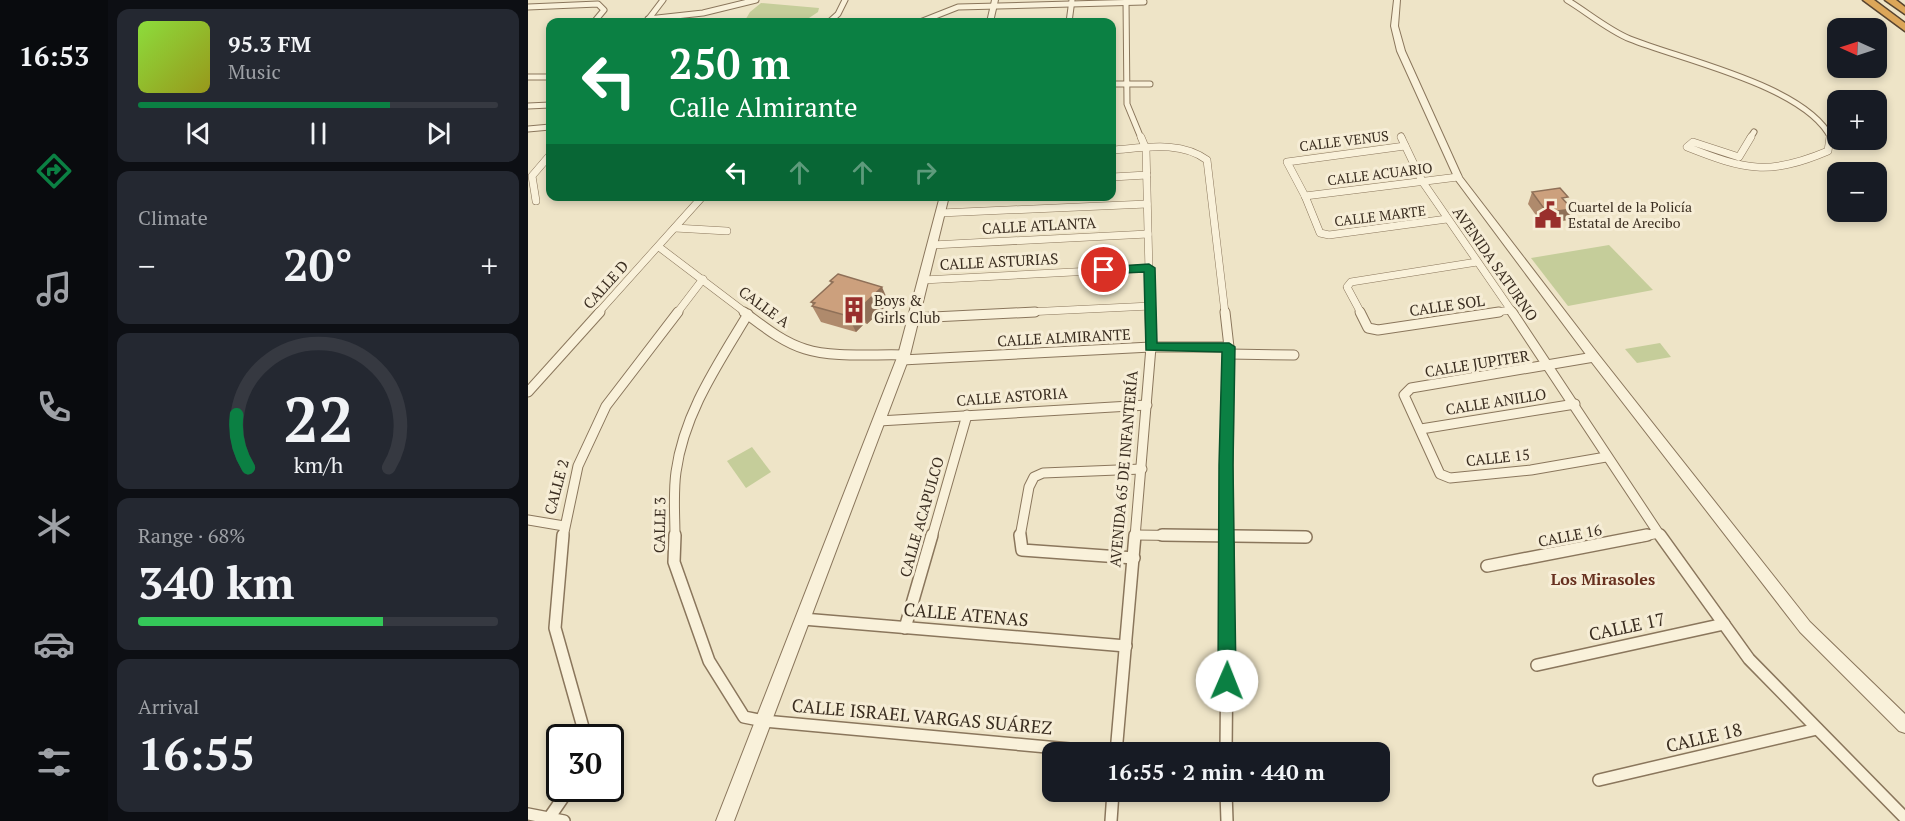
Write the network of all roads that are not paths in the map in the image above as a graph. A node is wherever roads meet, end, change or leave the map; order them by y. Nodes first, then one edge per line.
1 (663, 0) edge
2 (756, 0) edge
3 (845, 0) edge
4 (1397, 0) edge
5 (1567, 0) edge
6 (1868, 0) edge
7 (1890, 0) edge
8 (1126, 1) edge
9 (1071, 2) edge
10 (1144, 2) dead end
11 (994, 3) edge
12 (528, 7) edge
13 (1905, 11) edge
14 (704, 14) junction
15 (597, 18) edge
16 (649, 18) edge
17 (671, 18) edge
18 (701, 18) edge
19 (834, 18) edge
20 (930, 18) edge
21 (991, 18) edge
22 (1069, 18) edge
23 (1905, 28) edge
24 (546, 74) edge
25 (528, 77) edge
26 (543, 77) joint
27 (1116, 84) edge
28 (1126, 84) junction
29 (1150, 84) dead end
30 (546, 105) edge
31 (528, 106) edge
32 (546, 127) edge
33 (528, 129) edge
34 (1754, 132) dead end
35 (1401, 136) dead end
36 (1405, 146) junction
37 (1146, 148) junction
38 (1116, 150) edge
39 (546, 159) edge
40 (1147, 176) junction
41 (1116, 177) edge
42 (1458, 177) junction
43 (1422, 181) junction
44 (1305, 196) junction
45 (536, 201) dead end
46 (699, 201) edge
47 (944, 201) edge
48 (1147, 204) junction
49 (940, 213) junction
50 (1447, 219) junction
51 (675, 228) junction
52 (727, 231) dead end
53 (1148, 234) junction
54 (932, 245) junction
55 (659, 247) junction
56 (1477, 262) junction
57 (1149, 268) junction
58 (703, 279) junction
59 (923, 280) junction
60 (1151, 306) junction
61 (1511, 310) junction
62 (748, 314) junction
63 (913, 318) junction
64 (1151, 347) junction
65 (1229, 351) junction
66 (1294, 355) dead end
67 (903, 357) junction
68 (1594, 357) junction
69 (1550, 366) junction
70 (528, 392) edge
71 (1575, 404) junction
72 (1147, 405) junction
73 (967, 415) junction
74 (879, 421) junction
75 (1421, 429) junction
76 (1606, 457) junction
77 (1142, 469) junction
78 (528, 520) edge
79 (564, 526) junction
80 (1658, 533) junction
81 (1136, 535) junction
82 (1227, 536) junction
83 (1306, 537) dead end
84 (1134, 558) junction
85 (1487, 566) dead end
86 (803, 619) junction
87 (1724, 624) junction
88 (905, 628) junction
89 (1125, 646) junction
90 (1537, 665) dead end
91 (764, 721) junction
92 (582, 724) edge
93 (1905, 725) edge
94 (1817, 729) junction
95 (1116, 742) edge
96 (1226, 742) edge
97 (1042, 746) edge
98 (1599, 780) dead end
99 (560, 802) edge
100 (1112, 802) edge
101 (1226, 802) edge
102 (528, 814) edge
103 (549, 818) junction
104 (1905, 818) edge
105 (564, 821) edge
106 (725, 821) edge
107 (1111, 821) edge
108 (1227, 821) edge

1 - 16 street
2 - 14 street
3 - 19 street
4 - 42 street
5 - 34 street
6 - 23 highway
7 - 13 highway
8 - 9 street
8 - 10 street
8 - 28 street, AVENIDA 65 DE INFANTERÍA
9 - 11 street
9 - 22 street
11 - 20 street
11 - 21 street
12 - 15 street
14 - 17 street
14 - 18 street
24 - 26 street
25 - 26 street
27 - 28 street
28 - 29 street
28 - 37 street, AVENIDA 65 DE INFANTERÍA
30 - 31 street
32 - 33 street
35 - 36 street, AVENIDA SATURNO
36 - 43 street, AVENIDA SATURNO
36 - 44 street, CALLE VENUS
37 - 38 street
37 - 40 street, AVENIDA 65 DE INFANTERÍA
37 - 65 street
39 - 45 street
40 - 41 street
40 - 48 street, AVENIDA 65 DE INFANTERÍA
42 - 43 street, CALLE ACUARIO
42 - 68 street
43 - 44 street, CALLE ACUARIO
43 - 50 street, AVENIDA SATURNO
44 - 50 street, CALLE MARTE
46 - 51 street, CALLE D
47 - 49 street
48 - 49 street
48 - 53 street, AVENIDA 65 DE INFANTERÍA
49 - 54 street
50 - 56 street, AVENIDA SATURNO
51 - 52 street
51 - 55 street, CALLE D
53 - 54 street, CALLE ATLANTA
53 - 57 street, AVENIDA 65 DE INFANTERÍA
54 - 59 street
55 - 58 street, CALLE A
55 - 70 street, CALLE D
56 - 61 street, AVENIDA SATURNO
56 - 61 street, CALLE SOL
57 - 59 street, CALLE ASTURIAS
57 - 60 street, AVENIDA 65 DE INFANTERÍA
58 - 62 street, CALLE A
58 - 79 street, CALLE 2
59 - 63 street
60 - 63 street
60 - 64 street, AVENIDA 65 DE INFANTERÍA
61 - 69 street, AVENIDA SATURNO
62 - 67 street, CALLE A
62 - 91 street, CALLE 3
63 - 67 street
64 - 65 street, CALLE ALMIRANTE
64 - 67 street, CALLE ALMIRANTE
64 - 72 street, AVENIDA 65 DE INFANTERÍA
65 - 66 street, CALLE ALMIRANTE
65 - 82 street
67 - 74 street
68 - 69 street, CALLE JUPITER
68 - 93 street
69 - 71 street, AVENIDA SATURNO
69 - 75 street, CALLE JUPITER
71 - 75 street, CALLE ANILLO
71 - 76 street, AVENIDA SATURNO
72 - 73 street, CALLE ASTORIA
72 - 77 street, AVENIDA 65 DE INFANTERÍA
73 - 74 street, CALLE ASTORIA
73 - 88 street, CALLE ACAPULCO
74 - 86 street
75 - 76 street, CALLE 15
76 - 80 street, AVENIDA SATURNO
77 - 81 street, AVENIDA 65 DE INFANTERÍA
77 - 84 street
78 - 79 street
79 - 92 street, CALLE 2
80 - 85 street, CALLE 16
80 - 87 street, AVENIDA SATURNO
81 - 82 street
81 - 84 street, AVENIDA 65 DE INFANTERÍA
82 - 83 street
82 - 96 street
84 - 89 street, AVENIDA 65 DE INFANTERÍA
86 - 88 street, CALLE ATENAS
86 - 91 street
87 - 90 street, CALLE 17
87 - 94 street, AVENIDA SATURNO
88 - 89 street, CALLE ATENAS
89 - 95 street, AVENIDA 65 DE INFANTERÍA
91 - 97 street, CALLE ISRAEL VARGAS SUÁREZ
91 - 106 street
94 - 98 street, CALLE 18
94 - 104 street, AVENIDA SATURNO
99 - 103 street
100 - 107 street
101 - 108 street
102 - 103 street
103 - 105 street

